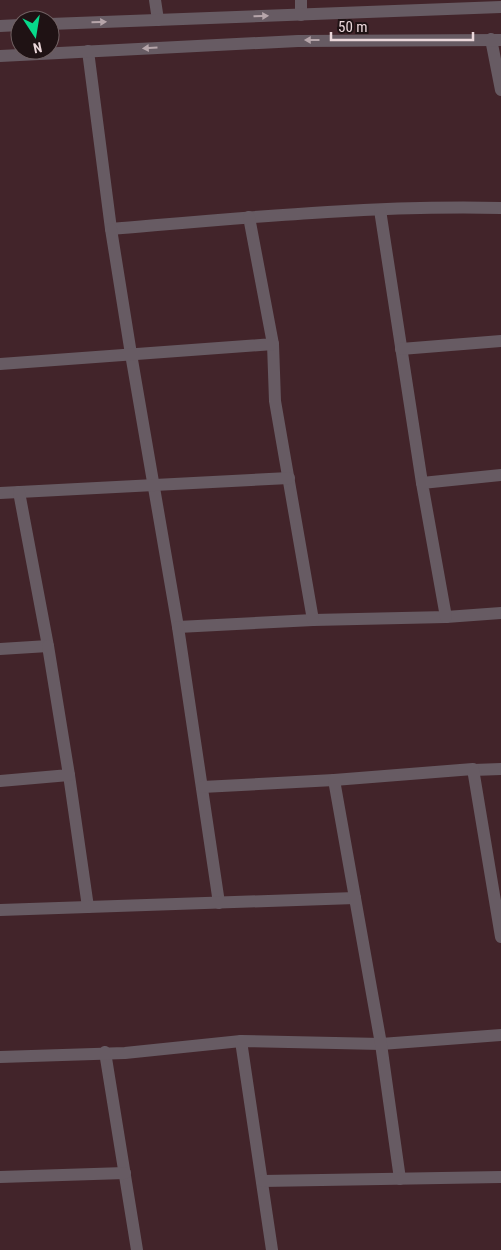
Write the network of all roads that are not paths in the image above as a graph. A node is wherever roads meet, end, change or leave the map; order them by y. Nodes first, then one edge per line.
1 (155, 0) edge
2 (301, 0) edge
3 (501, 7) edge
4 (302, 14) junction
5 (158, 20) junction
6 (60, 24) edge
7 (496, 40) edge
8 (88, 51) junction
9 (0, 56) edge
10 (501, 90) edge
11 (501, 208) edge
12 (380, 210) junction
13 (249, 217) junction
14 (111, 229) junction
15 (501, 341) edge
16 (273, 344) junction
17 (401, 348) junction
18 (131, 354) junction
19 (0, 364) edge
20 (501, 476) edge
21 (289, 478) junction
22 (422, 483) junction
23 (154, 485) junction
24 (19, 492) junction
25 (0, 493) edge
26 (501, 614) edge
27 (446, 617) junction
28 (313, 620) junction
29 (178, 627) junction
30 (48, 646) junction
31 (0, 649) edge
32 (501, 768) edge
33 (473, 770) junction
34 (69, 775) junction
35 (334, 780) junction
36 (0, 781) edge
37 (202, 787) junction
38 (497, 884) edge
39 (355, 898) junction
40 (219, 902) junction
41 (88, 907) junction
42 (0, 910) edge
43 (501, 937) edge
44 (501, 1035) edge
45 (240, 1041) junction
46 (381, 1044) junction
47 (105, 1052) junction
48 (0, 1057) edge
49 (125, 1173) junction
50 (0, 1177) edge
51 (501, 1177) edge
52 (400, 1179) junction
53 (262, 1181) junction
54 (137, 1250) edge
55 (272, 1250) edge

1 - 5 street
2 - 4 street
3 - 4 street
5 -> 4 street
6 -> 5 street
7 -> 8 street
7 - 10 street
8 - 9 street
8 - 14 street
11 - 12 street
12 - 13 street
12 - 17 street
13 - 14 street
13 - 16 street
14 - 18 street
15 - 17 street
16 - 18 street
16 - 21 street
17 - 22 street
18 - 19 street
18 - 23 street
20 - 22 street
21 - 23 street
21 - 28 street
22 - 27 street
23 - 24 street
23 - 29 street
24 - 25 street
24 - 30 street
26 - 27 street
27 - 28 street
28 - 29 street
29 - 37 street
30 - 31 street
30 - 34 street
32 - 33 street
33 - 35 street
33 - 38 street
34 - 36 street
34 - 41 street
35 - 37 street
35 - 39 street
37 - 40 street
38 - 43 street
39 - 40 street
39 - 46 street
40 - 41 street
41 - 42 street
44 - 46 street
45 - 46 street
45 - 47 street
45 - 53 street
46 - 52 street
47 - 48 street
47 - 49 street
49 - 50 street
49 - 54 street
51 - 52 street
52 - 53 street
53 - 55 street

